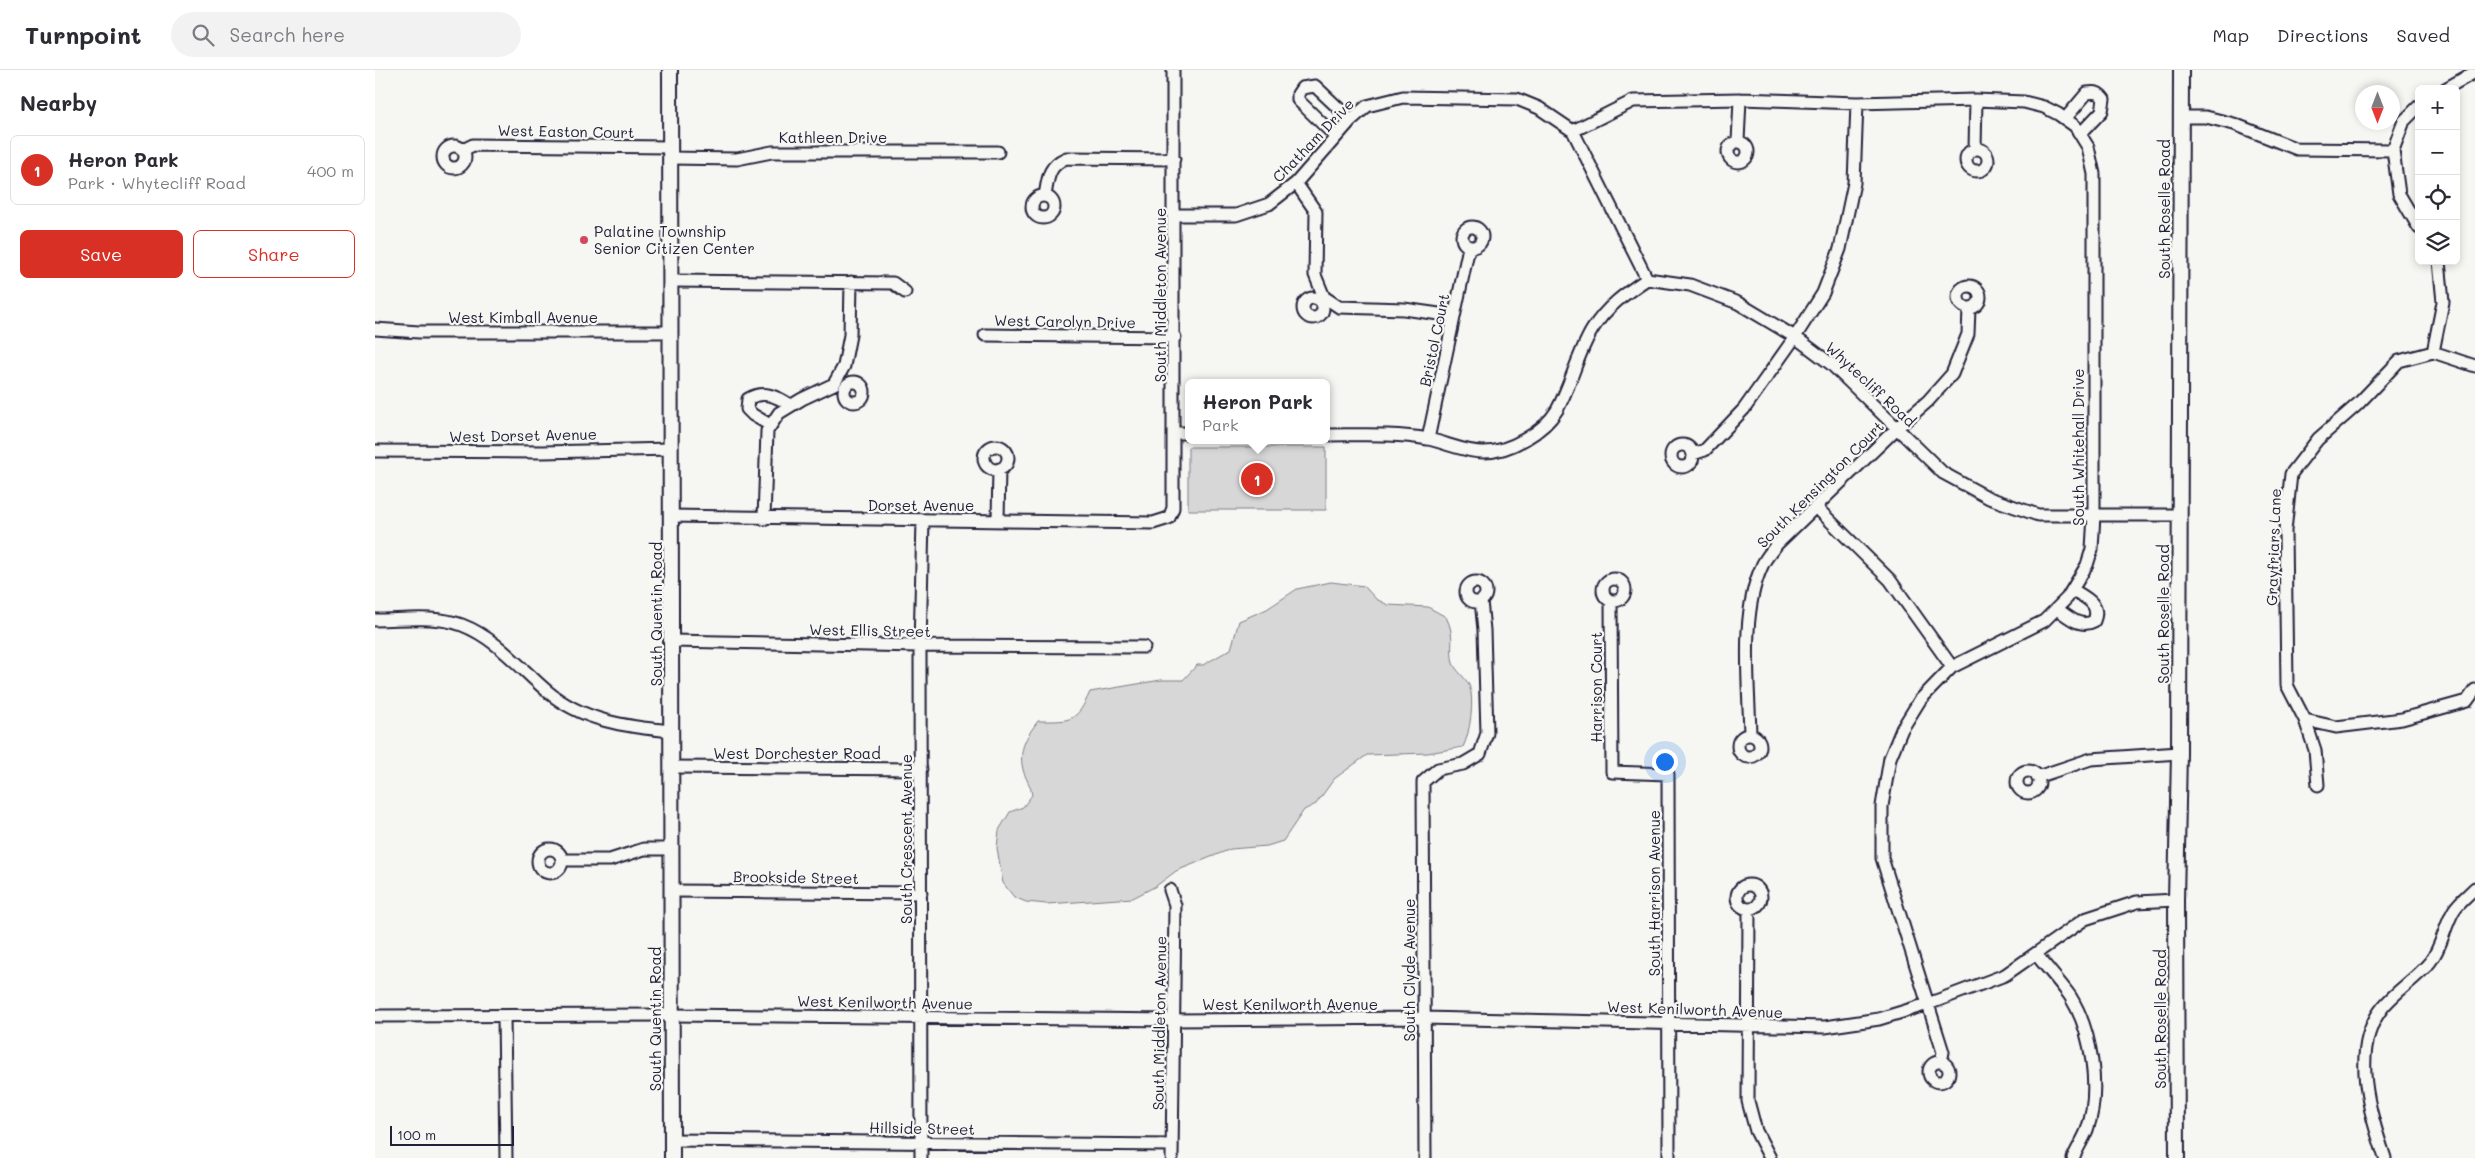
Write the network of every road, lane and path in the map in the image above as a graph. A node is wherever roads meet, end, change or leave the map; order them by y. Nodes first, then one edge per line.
1 (671, 70) edge
2 (1173, 70) edge
3 (2181, 70) edge
4 (2475, 72) edge
5 (2452, 85) edge
6 (1740, 99) junction
7 (1976, 100) junction
8 (1857, 103) junction
9 (2415, 110) edge
10 (2181, 117) junction
11 (2065, 119) junction
12 (1351, 120) junction
13 (2078, 130) junction
14 (1573, 131) junction
15 (1336, 137) junction
16 (1738, 142) dead end
17 (1975, 149) dead end
18 (463, 150) dead end
19 (2393, 150) junction
20 (997, 152) dead end
21 (670, 153) junction
22 (1174, 159) junction
23 (1296, 183) junction
24 (1045, 196) dead end
25 (1175, 215) junction
26 (2415, 221) edge
27 (1469, 247) dead end
28 (2439, 265) edge
29 (1647, 279) junction
30 (672, 280) junction
31 (851, 282) junction
32 (905, 292) dead end
33 (1969, 308) dead end
34 (1453, 316) junction
35 (375, 329) edge
36 (671, 332) junction
37 (985, 335) dead end
38 (1175, 337) junction
39 (1795, 338) junction
40 (2433, 352) junction
41 (2475, 366) edge
42 (791, 405) junction
43 (770, 425) junction
44 (1897, 428) junction
45 (1175, 433) junction
46 (1185, 433) edge
47 (1330, 435) edge
48 (1429, 439) junction
49 (671, 449) junction
50 (375, 451) edge
51 (1693, 454) dead end
52 (999, 469) dead end
53 (1816, 506) junction
54 (2094, 515) junction
55 (2179, 515) junction
56 (671, 516) junction
57 (1169, 518) joint
58 (764, 519) junction
59 (923, 520) junction
60 (998, 520) junction
61 (2073, 590) junction
62 (1481, 601) dead end
63 (1611, 601) dead end
64 (2057, 609) junction
65 (375, 620) edge
66 (672, 641) junction
67 (920, 646) junction
68 (1144, 647) dead end
69 (1952, 667) junction
70 (2475, 690) edge
71 (2305, 720) junction
72 (672, 731) junction
73 (1750, 735) dead end
74 (2179, 753) junction
75 (672, 767) junction
76 (921, 769) junction
77 (1611, 772) joint
78 (2037, 776) dead end
79 (2318, 785) dead end
80 (671, 849) junction
81 (561, 860) dead end
82 (2475, 888) edge
83 (1170, 890) dead end
84 (671, 891) junction
85 (921, 894) junction
86 (2176, 900) junction
87 (1749, 909) dead end
88 (2036, 954) junction
89 (1928, 1004) junction
90 (671, 1015) junction
91 (375, 1016) edge
92 (504, 1016) junction
93 (921, 1018) junction
94 (1424, 1018) junction
95 (1174, 1020) junction
96 (1670, 1023) junction
97 (1750, 1027) junction
98 (1941, 1062) dead end
99 (672, 1140) junction
100 (921, 1143) junction
101 (1172, 1145) junction
102 (507, 1158) edge
103 (672, 1158) edge
104 (921, 1158) edge
105 (1172, 1158) edge
106 (1425, 1158) edge
107 (1669, 1158) edge
108 (1770, 1158) edge
109 (2073, 1158) edge
110 (2177, 1158) edge
111 (2385, 1158) edge

1 - 21 main road, South Quentin Road
2 - 22 street, South Middleton Avenue
3 - 10 main road, South Roselle Road
4 - 5 street
6 - 8 street
6 - 14 street
6 - 16 street
7 - 8 street
7 - 11 street
7 - 17 street
8 - 39 street
9 - 19 street
10 - 19 street
10 - 55 main road, South Roselle Road
11 - 13 street
11 - 13 street
12 - 14 street, Chatham Drive
12 - 15 street, Chatham Drive
12 - 15 street
13 - 54 street, South Whitehall Drive
14 - 29 street, Chatham Drive
15 - 23 street, Chatham Drive
18 - 21 street, West Easton Court
19 - 26 street
20 - 21 street, Kathleen Drive
21 - 30 main road, South Quentin Road
22 - 24 street
22 - 25 street, South Middleton Avenue
23 - 25 street, Chatham Drive
23 - 34 street
25 - 38 street, South Middleton Avenue
27 - 34 street, Bristol Court
28 - 40 street
29 - 39 street, Whytecliff Road
29 - 48 street
30 - 31 street
30 - 36 main road, South Quentin Road
31 - 32 street
31 - 42 street
33 - 44 street, South Kensington Court
34 - 48 street, Bristol Court
35 - 36 street, West Kimball Avenue
36 - 49 main road, South Quentin Road
37 - 38 street, West Carolyn Drive
38 - 45 street, South Middleton Avenue
39 - 44 street, Whytecliff Road
39 - 51 street
40 - 41 street
40 - 71 street, Grayfriars Lane
42 - 43 street
42 - 43 street
43 - 58 street
44 - 53 street, South Kensington Court
44 - 54 street, Whytecliff Road
45 - 46 street
45 - 57 street, South Middleton Avenue
47 - 48 street
49 - 50 street, West Dorset Avenue
49 - 56 main road, South Quentin Road
52 - 60 street
53 - 69 street
53 - 73 street, South Kensington Court
54 - 55 street, Whytecliff Road
54 - 61 street, South Whitehall Drive
55 - 74 main road, South Roselle Road
56 - 58 street, Dorset Avenue
56 - 66 main road, South Quentin Road
57 - 60 street, Dorset Avenue
58 - 59 street, Dorset Avenue
59 - 60 street, Dorset Avenue
59 - 67 street, South Crescent Avenue
61 - 64 street, South Whitehall Drive
61 - 64 street
62 - 94 street, South Clyde Avenue
63 - 77 street, Harrison Court
64 - 69 street, South Whitehall Drive
65 - 72 street
66 - 67 street, West Ellis Street
66 - 72 main road, South Quentin Road
67 - 68 street, West Ellis Street
67 - 76 street, South Crescent Avenue
69 - 89 street, South Whitehall Drive
70 - 71 street
71 - 79 street, Grayfriars Lane
72 - 75 main road, South Quentin Road
74 - 78 street
74 - 86 main road, South Roselle Road
75 - 76 street, West Dorchester Road
75 - 80 main road, South Quentin Road
76 - 85 street, South Crescent Avenue
77 - 96 street, South Harrison Avenue
80 - 81 street
80 - 84 main road, South Quentin Road
82 - 111 street
83 - 95 street, South Middleton Avenue
84 - 85 street, Brookside Street
84 - 90 main road, South Quentin Road
85 - 93 street, South Crescent Avenue
86 - 88 street, West Kenilworth Avenue
86 - 110 main road, South Roselle Road
87 - 97 street
88 - 89 street, West Kenilworth Avenue
88 - 109 street
89 - 97 street, West Kenilworth Avenue
89 - 98 street, South Whitehall Drive
90 - 92 street, West Kenilworth Avenue
90 - 93 street, West Kenilworth Avenue
90 - 99 main road, South Quentin Road
91 - 92 street, West Kenilworth Avenue
92 - 102 street
93 - 95 street, West Kenilworth Avenue
93 - 100 street, South Crescent Avenue
94 - 95 street, West Kenilworth Avenue
94 - 96 street, West Kenilworth Avenue
94 - 106 street, South Clyde Avenue
95 - 101 street, South Middleton Avenue
96 - 97 street, West Kenilworth Avenue
96 - 107 street, South Harrison Avenue
97 - 108 street
99 - 100 street, Hillside Street
99 - 103 main road, South Quentin Road
100 - 101 street, Hillside Street
100 - 104 street, South Crescent Avenue
101 - 105 street, South Middleton Avenue

